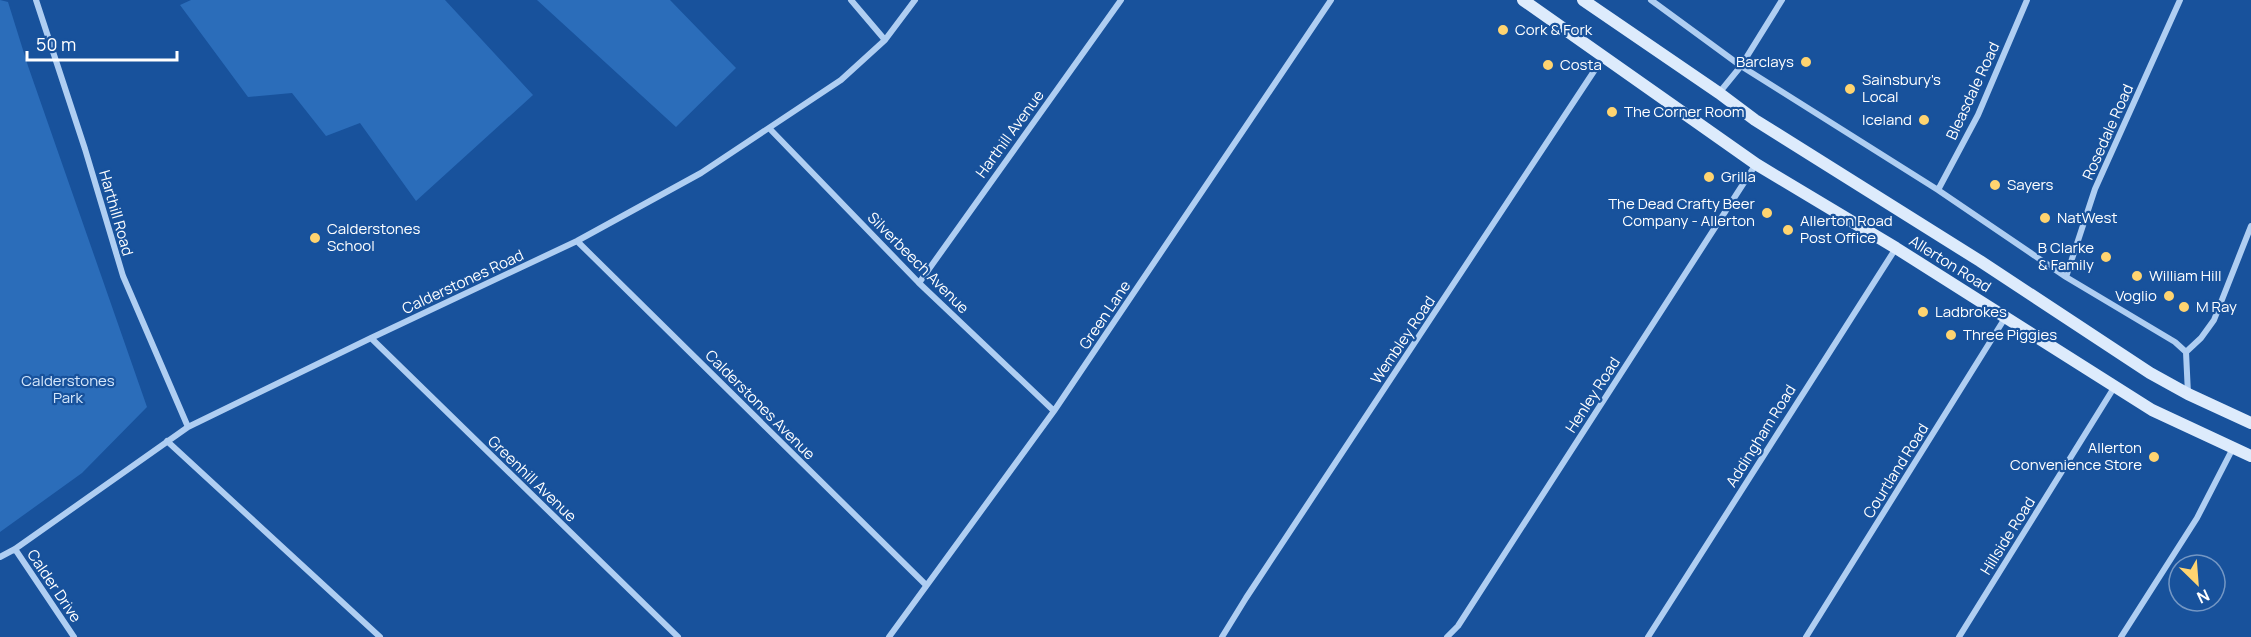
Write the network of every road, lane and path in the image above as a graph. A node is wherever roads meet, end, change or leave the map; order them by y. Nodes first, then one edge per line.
1 (36, 0) edge
2 (851, 0) edge
3 (915, 0) edge
4 (1121, 0) edge
5 (1331, 0) edge
6 (1524, 0) edge
7 (1583, 0) edge
8 (1651, 0) edge
9 (1782, 0) edge
10 (2027, 0) edge
11 (2180, 0) edge
12 (885, 40) junction
13 (1604, 56) junction
14 (1741, 66) junction
15 (1719, 93) junction
16 (769, 129) junction
17 (1756, 164) junction
18 (1938, 190) junction
19 (2251, 226) edge
20 (578, 242) junction
21 (1896, 248) junction
22 (2066, 277) junction
23 (919, 283) junction
24 (2006, 318) junction
25 (370, 338) junction
26 (2187, 352) junction
27 (2115, 386) junction
28 (2188, 394) junction
29 (1054, 411) junction
30 (2251, 423) edge
31 (188, 427) junction
32 (167, 441) junction
33 (2233, 448) junction
34 (2251, 456) edge
35 (15, 549) junction
36 (0, 557) edge
37 (926, 585) junction
38 (74, 637) edge
39 (380, 637) edge
40 (678, 637) edge
41 (889, 637) edge
42 (1222, 637) edge
43 (1447, 637) edge
44 (1648, 637) edge
45 (1806, 637) edge
46 (1959, 637) edge
47 (2121, 637) edge

1 - 31 street, Harthill Road
2 - 12 street
3 - 12 street, Calderstones Road
4 - 23 street, Harthill Avenue
5 - 29 street, Green Lane
6 - 13 main road, Allerton Road
7 - 15 main road, Allerton Road
8 - 14 street
9 - 14 street
10 - 18 street, Bleasdale Road
11 - 22 street, Rosedale Road
12 - 16 street, Calderstones Road
13 - 17 main road, Allerton Road
13 - 42 street, Wembley Road
14 - 15 street
14 - 18 street
15 - 28 main road, Allerton Road
16 - 20 street, Calderstones Road
16 - 23 street, Silverbeech Avenue
17 - 21 main road, Allerton Road
17 - 43 street, Henley Road
18 - 22 street
19 - 26 street
20 - 25 street, Calderstones Road
20 - 37 street, Calderstones Avenue
21 - 24 main road, Allerton Road
21 - 44 street, Addingham Road
22 - 26 street
23 - 29 street, Silverbeech Avenue
24 - 27 main road, Allerton Road
24 - 45 street, Courtland Road
25 - 31 street, Calderstones Road
25 - 40 street, Greenhill Avenue
26 - 28 street
27 - 33 main road, Allerton Road
27 - 46 street, Hillside Road
28 - 30 main road, Allerton Road
29 - 37 street, Green Lane
31 - 32 street, Calderstones Road
32 - 35 street, Calderstones Road
32 - 39 street
33 - 34 main road, Allerton Road
33 - 47 street
35 - 36 street, Calderstones Road
35 - 38 street, Calder Drive
37 - 41 street, Green Lane

